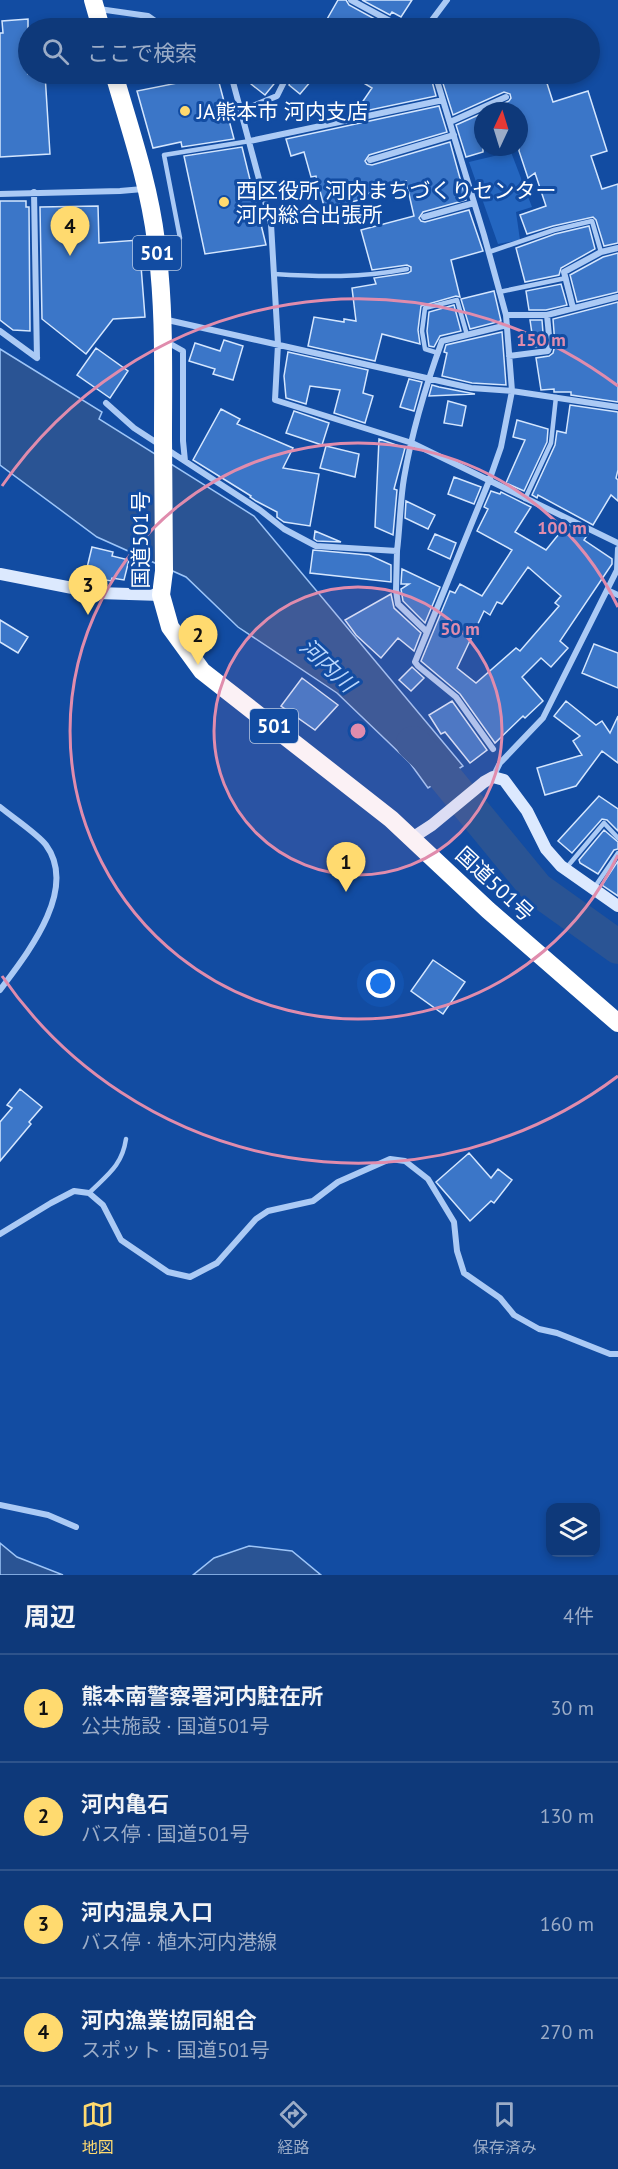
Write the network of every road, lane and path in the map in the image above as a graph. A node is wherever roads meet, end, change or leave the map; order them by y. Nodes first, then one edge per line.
1 (351, 0) edge
2 (447, 0) edge
3 (94, 4) edge
4 (151, 18) edge
5 (384, 18) edge
6 (434, 18) edge
7 (117, 84) edge
8 (234, 84) edge
9 (283, 84) edge
10 (438, 84) edge
11 (506, 97) dead end
12 (443, 100) junction
13 (241, 111) junction
14 (450, 122) junction
15 (454, 135) junction
16 (250, 141) junction
17 (370, 160) dead end
18 (147, 188) junction
19 (34, 192) junction
20 (0, 194) edge
21 (474, 203) junction
22 (424, 217) dead end
23 (156, 242) junction
24 (618, 248) edge
25 (489, 252) junction
26 (601, 252) junction
27 (407, 269) dead end
28 (274, 274) junction
29 (566, 278) junction
30 (499, 292) junction
31 (618, 297) edge
32 (573, 308) junction
33 (506, 315) junction
34 (547, 315) junction
35 (163, 319) junction
36 (507, 325) junction
37 (0, 331) edge
38 (467, 335) junction
39 (164, 340) junction
40 (278, 344) junction
41 (438, 353) junction
42 (509, 356) junction
43 (429, 379) junction
44 (512, 391) junction
45 (556, 397) junction
46 (106, 403) dead end
47 (618, 406) edge
48 (411, 443) junction
49 (185, 461) junction
50 (489, 481) junction
51 (525, 499) junction
52 (618, 543) edge
53 (618, 549) edge
54 (398, 551) junction
55 (0, 574) edge
56 (607, 590) junction
57 (161, 595) junction
58 (618, 595) edge
59 (427, 632) junction
60 (493, 749) dead end
61 (488, 780) junction
62 (0, 807) edge
63 (412, 838) junction
64 (618, 838) edge
65 (618, 853) edge
66 (565, 870) junction
67 (593, 890) junction
68 (618, 906) edge
69 (0, 990) edge
70 (618, 1023) edge
71 (126, 1139) dead end
72 (89, 1193) junction
73 (0, 1234) edge
74 (618, 1354) edge
75 (0, 1505) edge
76 (76, 1527) dead end

1 - 5 street
2 - 6 street
3 - 4 street
7 - 18 highway, 国道501号 / 501
8 - 13 street
9 - 13 street
10 - 12 street
11 - 14 street
12 - 14 street
12 - 16 street
13 - 16 street
14 - 15 street
15 - 17 street
15 - 21 street
16 - 23 lane
16 - 28 street
18 - 19 street
18 - 23 highway, 国道501号 / 501
19 - 20 street
19 - 37 street
21 - 22 street
21 - 25 street
23 - 35 highway, 国道501号 / 501
24 - 26 street
25 - 26 lane
25 - 30 street
26 - 29 street
27 - 28 lane
28 - 40 street
29 - 30 lane
29 - 32 street
30 - 33 street
31 - 32 street
32 - 34 street
33 - 34 street
33 - 36 street
34 - 42 street
35 - 39 highway, 国道501号 / 501
35 - 40 street
36 - 38 street
36 - 42 street
38 - 41 street
38 - 41 lane
39 - 49 street
39 - 57 highway, 国道501号 / 501, bridge
40 - 43 street
40 - 48 street
41 - 43 street
42 - 44 street
43 - 44 street
43 - 48 street
44 - 45 street
44 - 50 street
45 - 47 street
45 - 51 lane
46 - 49 street
48 - 50 street
48 - 54 street
49 - 54 street
50 - 51 street
50 - 59 street
51 - 52 street
53 - 56 street
54 - 59 street
55 - 57 main road
56 - 58 street
56 - 61 street
57 - 63 highway, 国道501号 / 501
59 - 60 street
61 - 63 main road
61 - 66 main road
62 - 69 street
63 - 70 highway, 国道501号 / 501
64 - 66 lane
65 - 67 lane
66 - 67 main road
67 - 68 main road
71 - 72 lane
72 - 73 street
72 - 74 street
75 - 76 street

